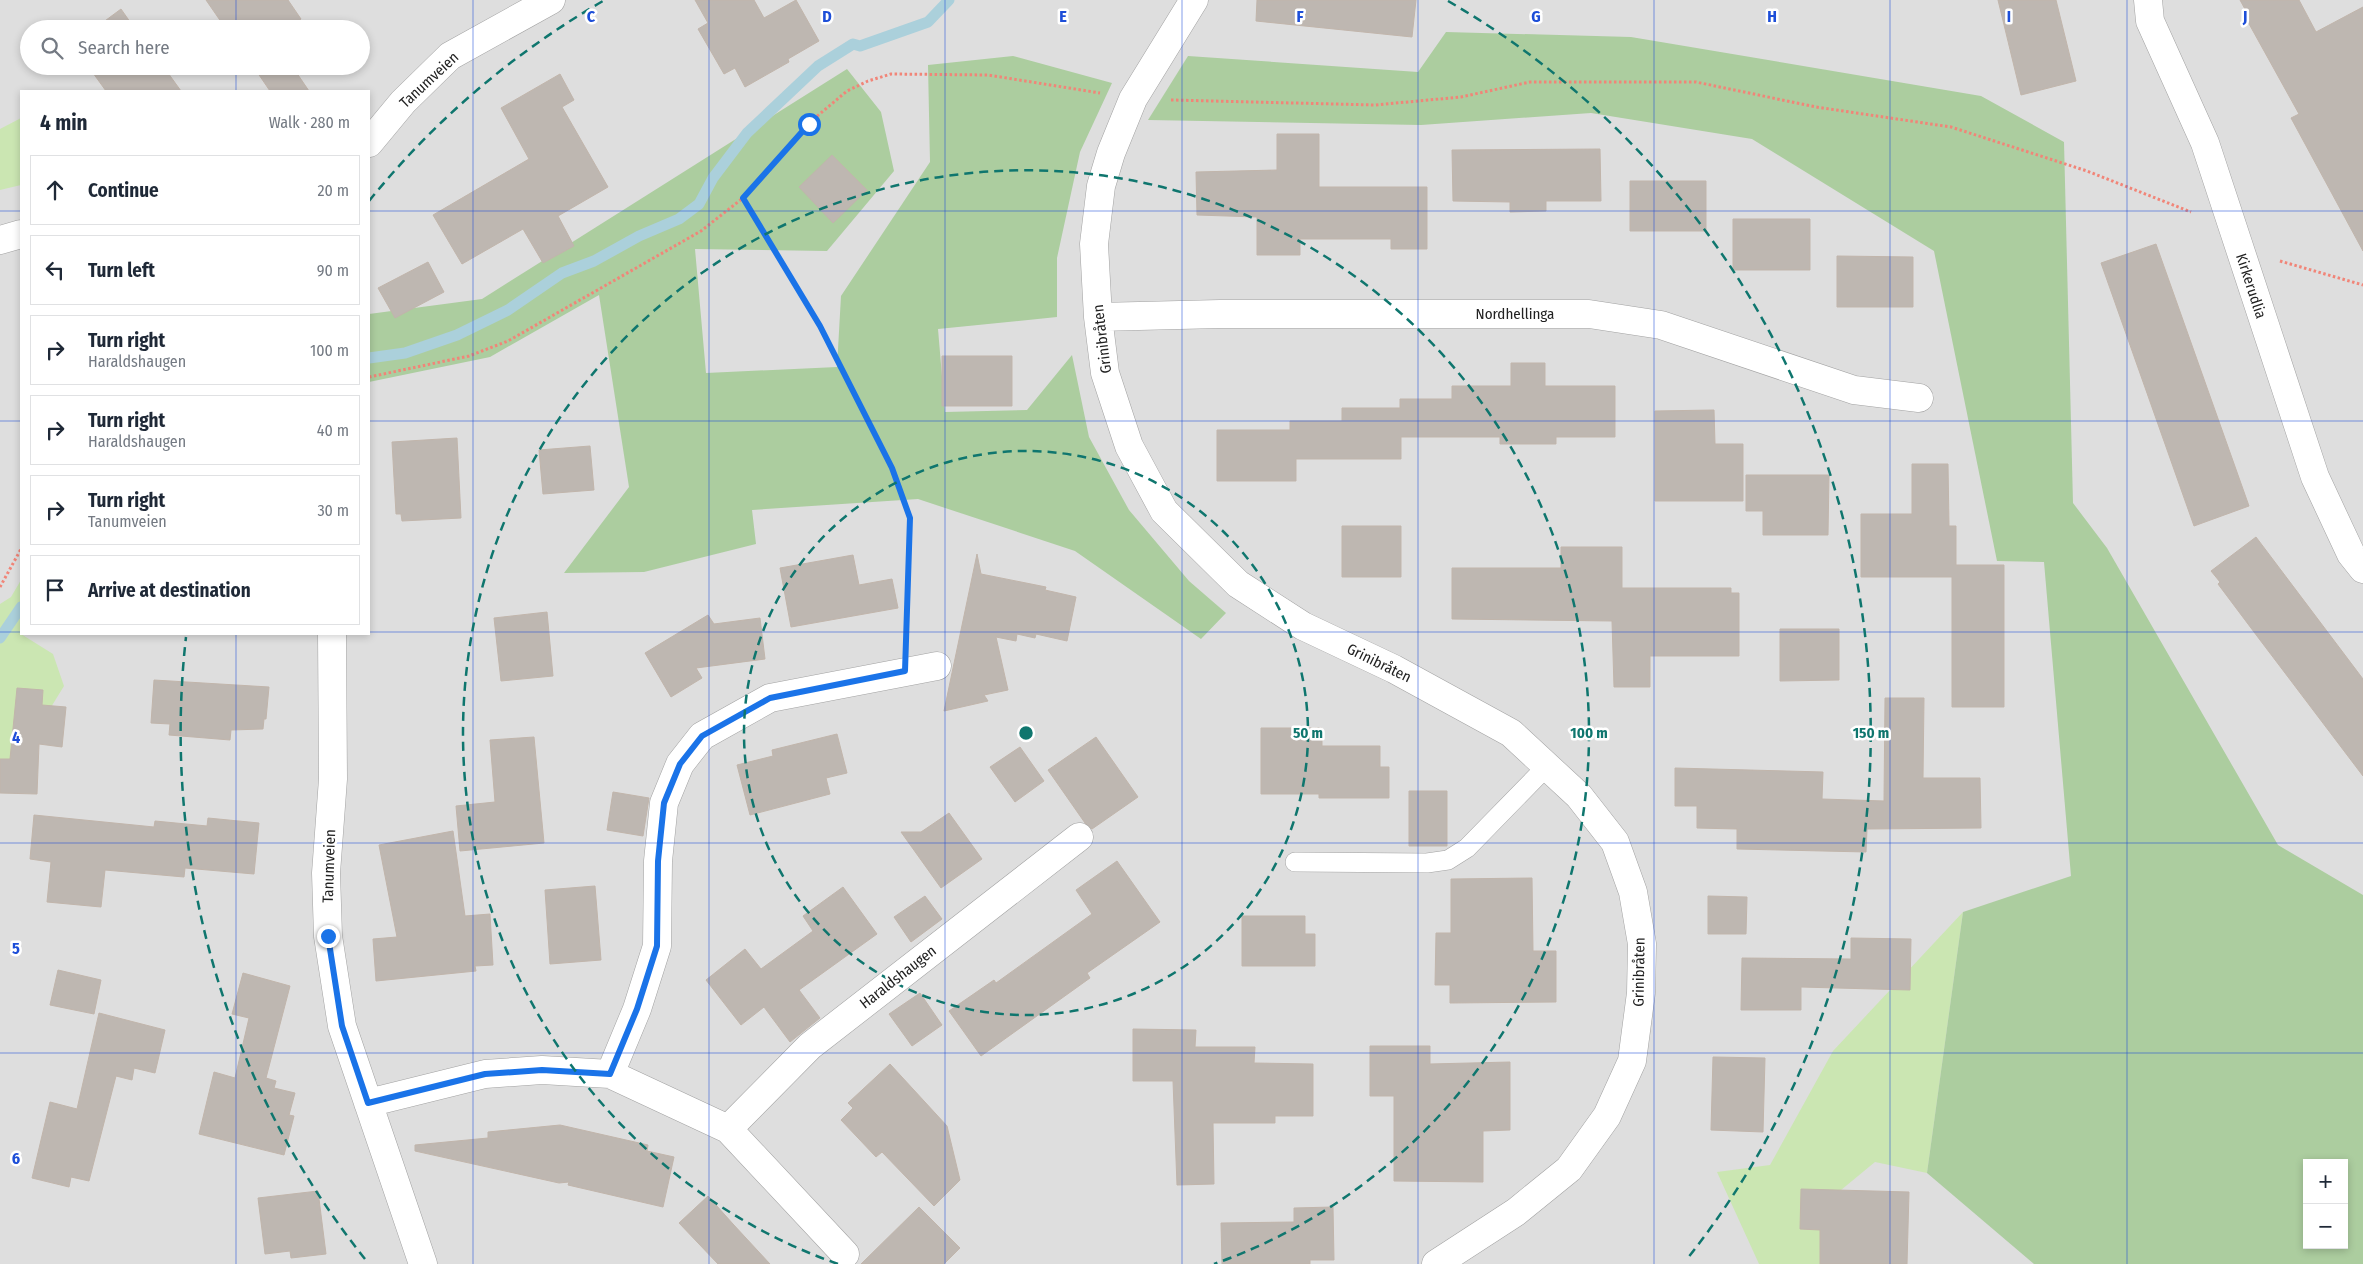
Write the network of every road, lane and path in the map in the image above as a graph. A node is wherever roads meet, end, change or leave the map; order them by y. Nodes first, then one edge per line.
1 (551, 0) edge
2 (1194, 0) edge
3 (2148, 0) edge
4 (1133, 99) junction
5 (370, 142) edge
6 (743, 198) junction
7 (20, 234) edge
8 (2236, 238) junction
9 (0, 240) edge
10 (2363, 285) edge
11 (1098, 317) junction
12 (370, 377) edge
13 (1919, 398) dead end
14 (20, 551) edge
15 (2363, 569) edge
16 (0, 587) edge
17 (332, 635) edge
18 (937, 666) dead end
19 (905, 671) junction
20 (1547, 766) junction
21 (1079, 837) dead end
22 (1295, 862) dead end
23 (610, 1074) junction
24 (368, 1103) junction
25 (728, 1129) junction
26 (845, 1254) dead end
27 (423, 1264) edge
28 (1436, 1264) edge

1 - 5 street, Tanumveien
2 - 4 street, Grinibråten
3 - 8 street, Kirkerudlia
4 - 6 path
4 - 8 path
4 - 11 street, Grinibråten
6 - 12 path
6 - 19 path
7 - 9 street
8 - 10 path
8 - 15 street, Kirkerudlia
11 - 13 street, Nordhellinga
11 - 20 street, Grinibråten
14 - 16 path
17 - 24 street, Tanumveien
18 - 19 street
19 - 23 street
20 - 22 lane
20 - 28 street, Grinibråten
21 - 25 street, Haraldshaugen
23 - 24 street
23 - 25 street
24 - 27 street, Tanumveien
25 - 26 street

